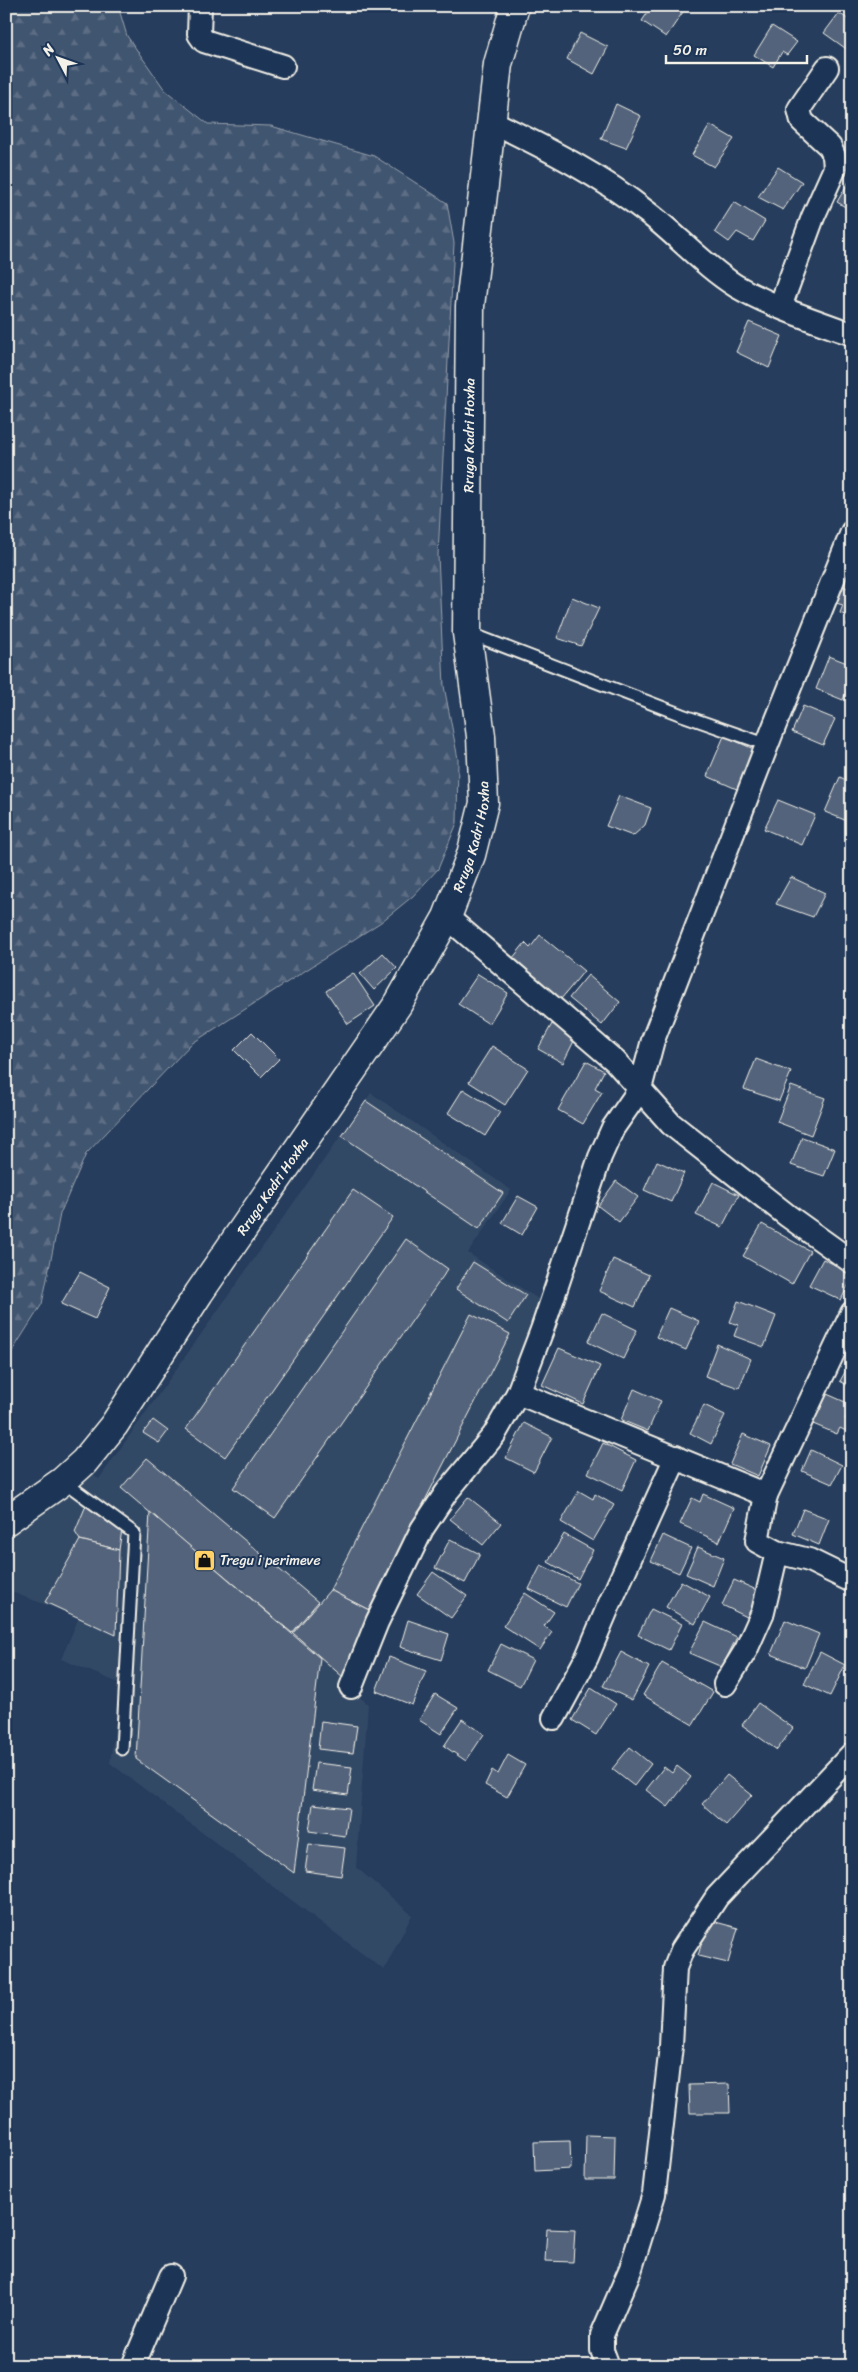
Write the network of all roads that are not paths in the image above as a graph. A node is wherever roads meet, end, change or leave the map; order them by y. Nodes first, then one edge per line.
1 (200, 6) edge
2 (515, 6) edge
3 (283, 66) dead end
4 (827, 68) dead end
5 (491, 120) junction
6 (780, 307) junction
7 (852, 334) edge
8 (852, 532) edge
9 (467, 633) junction
10 (768, 745) junction
11 (448, 917) junction
12 (640, 1089) junction
13 (852, 1262) edge
14 (852, 1313) edge
15 (518, 1393) junction
16 (676, 1457) junction
17 (63, 1481) junction
18 (766, 1495) junction
19 (6, 1521) edge
20 (777, 1552) junction
21 (852, 1581) edge
22 (726, 1684) dead end
23 (351, 1687) dead end
24 (554, 1718) dead end
25 (122, 1749) dead end
26 (852, 1754) edge
27 (170, 2276) dead end
28 (133, 2366) edge
29 (608, 2366) edge

1 - 3 street
2 - 5 main road, Rruga Kadri Hoxha
4 - 6 street
5 - 6 street
5 - 9 main road, Rruga Kadri Hoxha
6 - 7 street
8 - 10 street
9 - 10 lane
9 - 11 main road, Rruga Kadri Hoxha
10 - 12 street
11 - 12 street
11 - 17 main road, Rruga Kadri Hoxha
12 - 13 street
12 - 15 street
14 - 18 street
15 - 16 street
15 - 23 street
16 - 18 street
16 - 24 street
17 - 19 main road, Rruga Kadri Hoxha
17 - 25 lane
18 - 20 street
20 - 21 street
20 - 22 street
26 - 29 street
27 - 28 street

